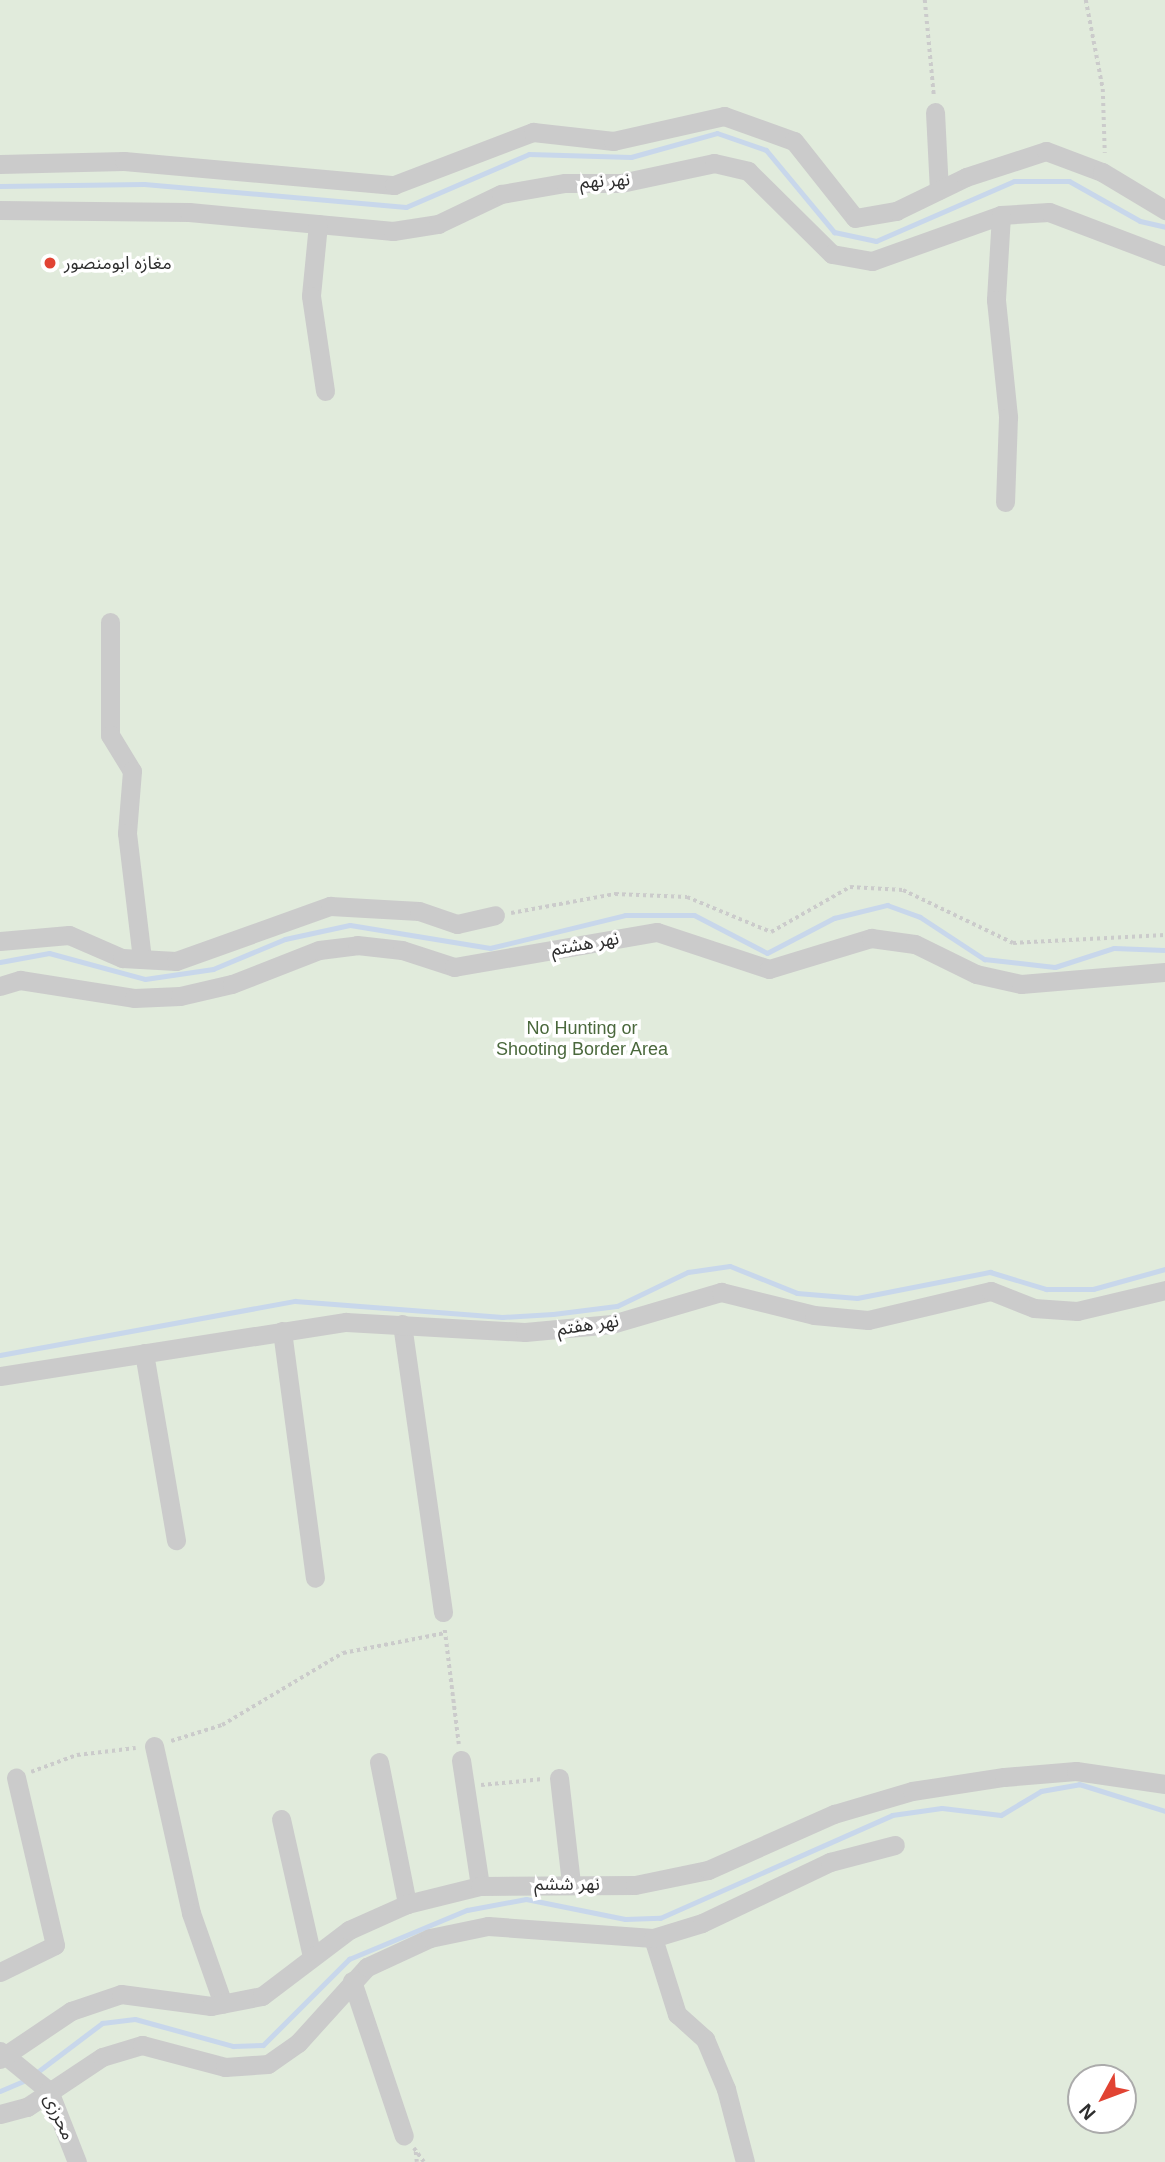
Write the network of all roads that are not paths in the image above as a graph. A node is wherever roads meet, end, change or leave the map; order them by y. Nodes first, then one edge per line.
1 (936, 112) road end
2 (0, 164) edge
3 (939, 190) junction
4 (0, 210) edge
5 (1165, 210) edge
6 (1001, 215) junction
7 (318, 224) junction
8 (1165, 256) edge
9 (325, 391) dead end
10 (1005, 502) dead end
11 (110, 622) dead end
12 (495, 915) road end
13 (0, 941) edge
14 (142, 959) junction
15 (1165, 972) edge
16 (0, 986) edge
17 (1165, 1290) edge
18 (402, 1324) junction
19 (282, 1331) junction
20 (144, 1353) junction
21 (0, 1376) edge
22 (176, 1540) dead end
23 (315, 1578) dead end
24 (443, 1612) road end
25 (154, 1746) road end
26 (461, 1760) road end
27 (379, 1762) dead end
28 (16, 1777) road end
29 (559, 1778) road end
30 (1165, 1784) edge
31 (281, 1819) dead end
32 (895, 1845) dead end
33 (571, 1884) junction
34 (480, 1886) junction
35 (407, 1904) junction
36 (653, 1938) junction
37 (312, 1957) junction
38 (0, 1972) edge
39 (352, 1981) junction
40 (223, 2004) junction
41 (6, 2058) edge
42 (45, 2088) junction
43 (0, 2114) edge
44 (410, 2143) road end
45 (77, 2162) edge
46 (745, 2162) edge

1 - 3 street
2 - 3 street
3 - 5 street
4 - 7 street, نهر نهم
6 - 7 street, نهر نهم
6 - 8 street, نهر نهم
6 - 10 street
7 - 9 street
11 - 14 street
12 - 14 street
13 - 14 street
15 - 16 street, نهر هشتم
17 - 18 street, نهر هفتم
18 - 19 street, نهر هفتم
18 - 24 street
19 - 20 street, نهر هفتم
19 - 23 street
20 - 21 street, نهر هفتم
20 - 22 street
25 - 40 street
26 - 34 street
27 - 35 street
28 - 38 street
29 - 33 street
30 - 33 street, نهر ششم
31 - 37 street
32 - 36 street
33 - 34 street, نهر ششم
34 - 35 street, نهر ششم
35 - 37 street, نهر ششم
36 - 39 street
36 - 46 street
37 - 40 street, نهر ششم
39 - 42 street
39 - 44 street
40 - 41 street, نهر ششم
41 - 42 street, محرزی
42 - 43 street
42 - 45 street, محرزی

